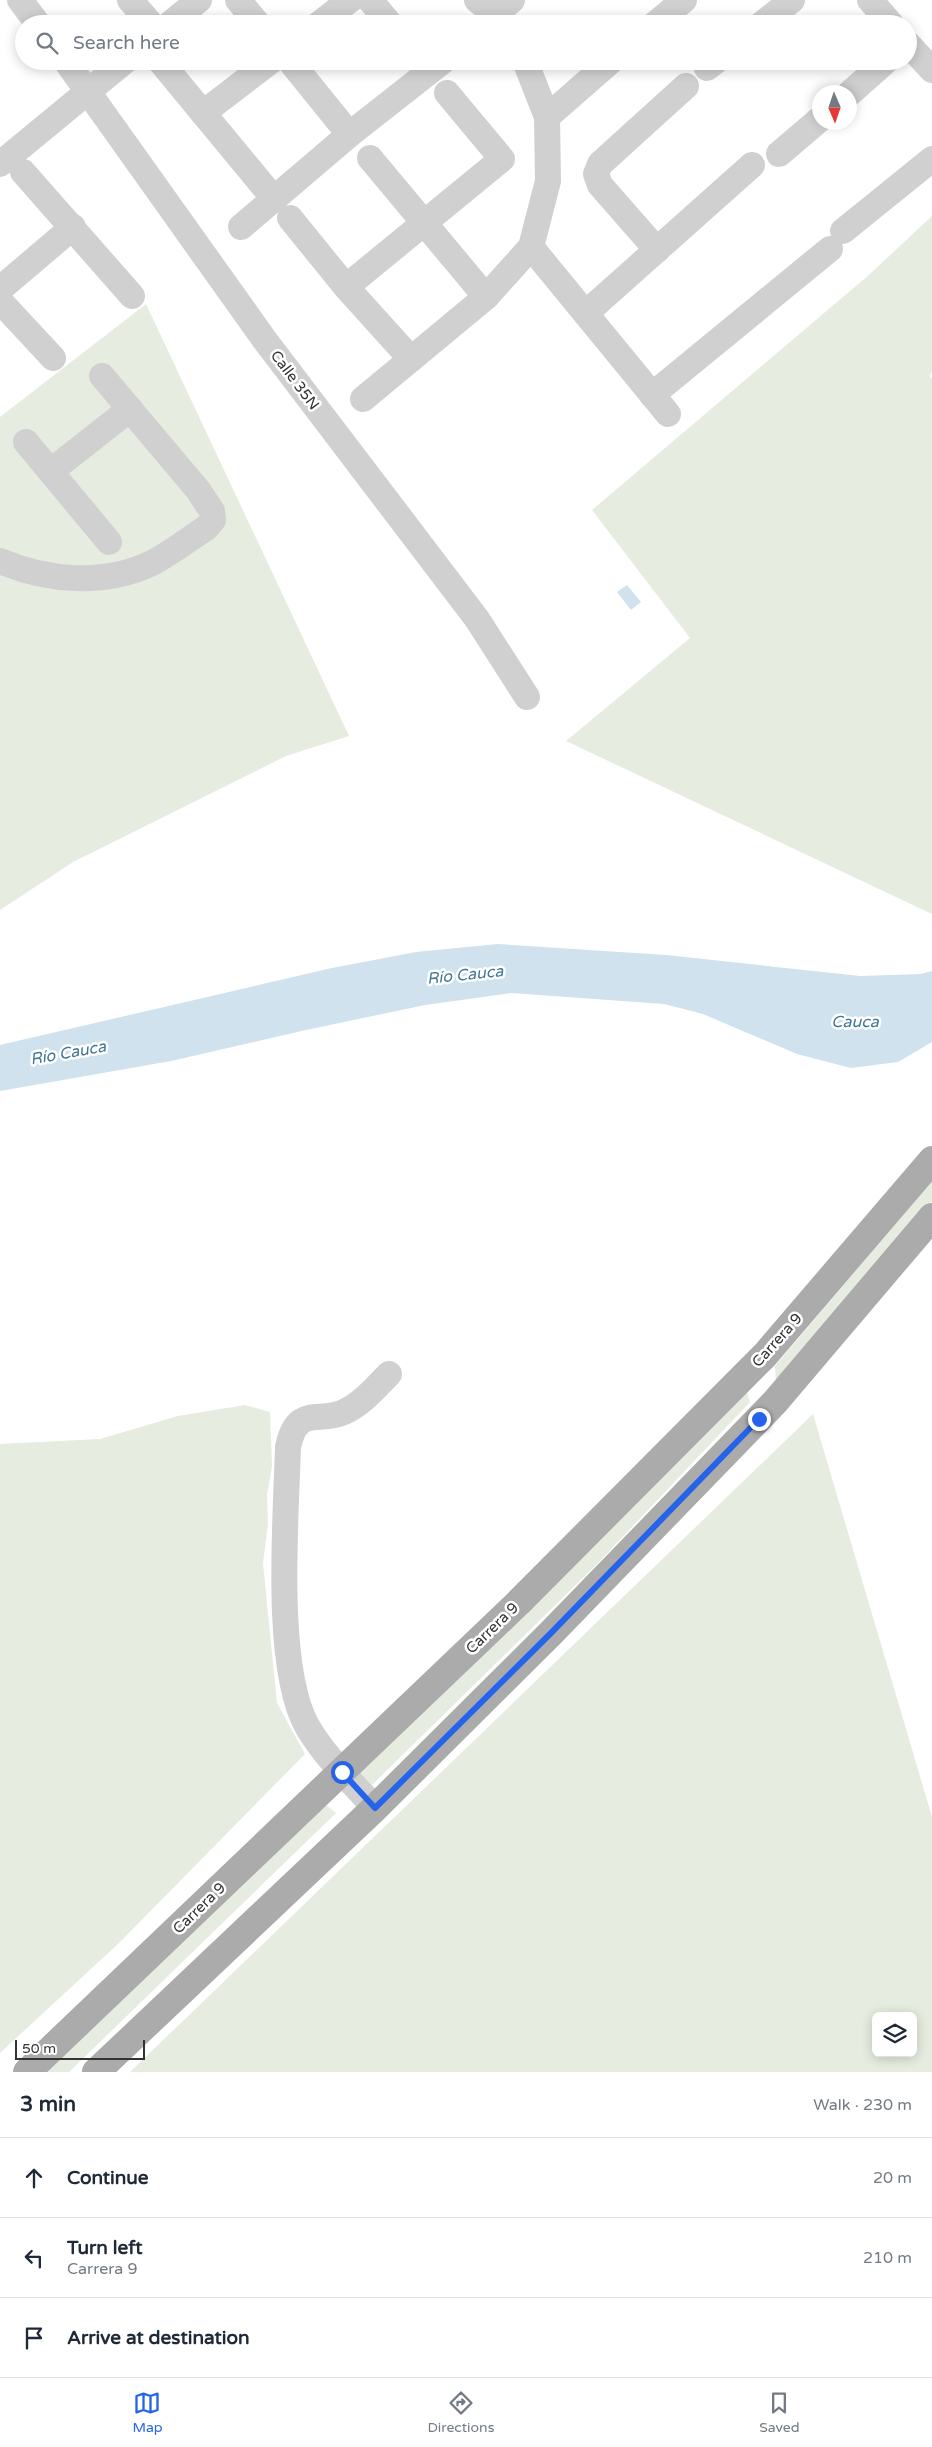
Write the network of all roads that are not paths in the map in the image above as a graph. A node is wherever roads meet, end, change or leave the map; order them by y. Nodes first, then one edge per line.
1 (20, 0) edge
2 (130, 0) edge
3 (199, 0) edge
4 (238, 0) edge
5 (350, 0) edge
6 (370, 0) edge
7 (684, 0) edge
8 (792, 0) edge
9 (870, 0) edge
10 (31, 15) edge
11 (143, 15) edge
12 (181, 15) edge
13 (250, 15) edge
14 (331, 15) edge
15 (382, 15) edge
16 (666, 15) edge
17 (773, 15) edge
18 (883, 15) edge
19 (917, 54) edge
20 (72, 70) edge
21 (114, 70) edge
22 (167, 70) edge
23 (259, 70) edge
24 (297, 70) edge
25 (431, 70) edge
26 (529, 70) edge
27 (601, 70) edge
28 (876, 70) edge
29 (932, 70) edge
30 (686, 86) dead end
31 (857, 87) edge
32 (88, 92) junction
33 (447, 93) dead end
34 (203, 113) junction
35 (547, 117) junction
36 (340, 124) dead end
37 (812, 126) edge
38 (779, 154) dead end
39 (370, 158) dead end
40 (932, 159) edge
41 (752, 165) dead end
42 (11, 168) edge
43 (265, 188) dead end
44 (290, 218) dead end
45 (423, 223) junction
46 (73, 227) junction
47 (241, 227) dead end
48 (532, 247) junction
49 (657, 250) junction
50 (346, 287) junction
51 (0, 289) edge
52 (132, 296) dead end
53 (486, 297) junction
54 (0, 301) edge
55 (586, 314) junction
56 (53, 358) dead end
57 (411, 359) junction
58 (102, 376) dead end
59 (363, 400) dead end
60 (130, 409) junction
61 (26, 442) dead end
62 (51, 471) junction
63 (109, 542) dead end
64 (0, 561) edge
65 (527, 697) dead end
66 (932, 1160) edge
67 (932, 1217) edge
68 (765, 1355) junction
69 (389, 1374) dead end
70 (775, 1402) junction
71 (342, 1772) junction
72 (375, 1808) junction
73 (27, 2072) edge
74 (96, 2072) edge

1 - 10 street
2 - 11 street
3 - 12 street
4 - 13 street
5 - 14 street
6 - 15 street
7 - 16 street
8 - 17 street
9 - 18 street
19 - 29 street
20 - 32 street, Calle 35N
21 - 32 street
22 - 34 street
23 - 34 street
24 - 36 street
25 - 47 street
26 - 35 street
27 - 35 street
28 - 31 street
30 - 49 street
32 - 42 street
32 - 65 street, Calle 35N
33 - 45 street
34 - 43 street
35 - 48 street
37 - 38 street
39 - 45 street
40 - 55 street
41 - 49 street
42 - 46 street
44 - 50 street
45 - 50 street
45 - 53 street
46 - 51 street
46 - 52 street
48 - 53 street
48 - 55 street
49 - 55 street
50 - 57 street
53 - 57 street
54 - 56 street
57 - 59 street
58 - 60 street
60 - 62 street
60 - 64 street
61 - 62 street
62 - 63 street
66 - 68 main road, Carrera 9
67 - 70 main road
68 - 70 main road
68 - 71 main road, Carrera 9
69 - 71 street
70 - 72 main road
71 - 72 street
71 - 73 main road, Carrera 9
72 - 74 main road

